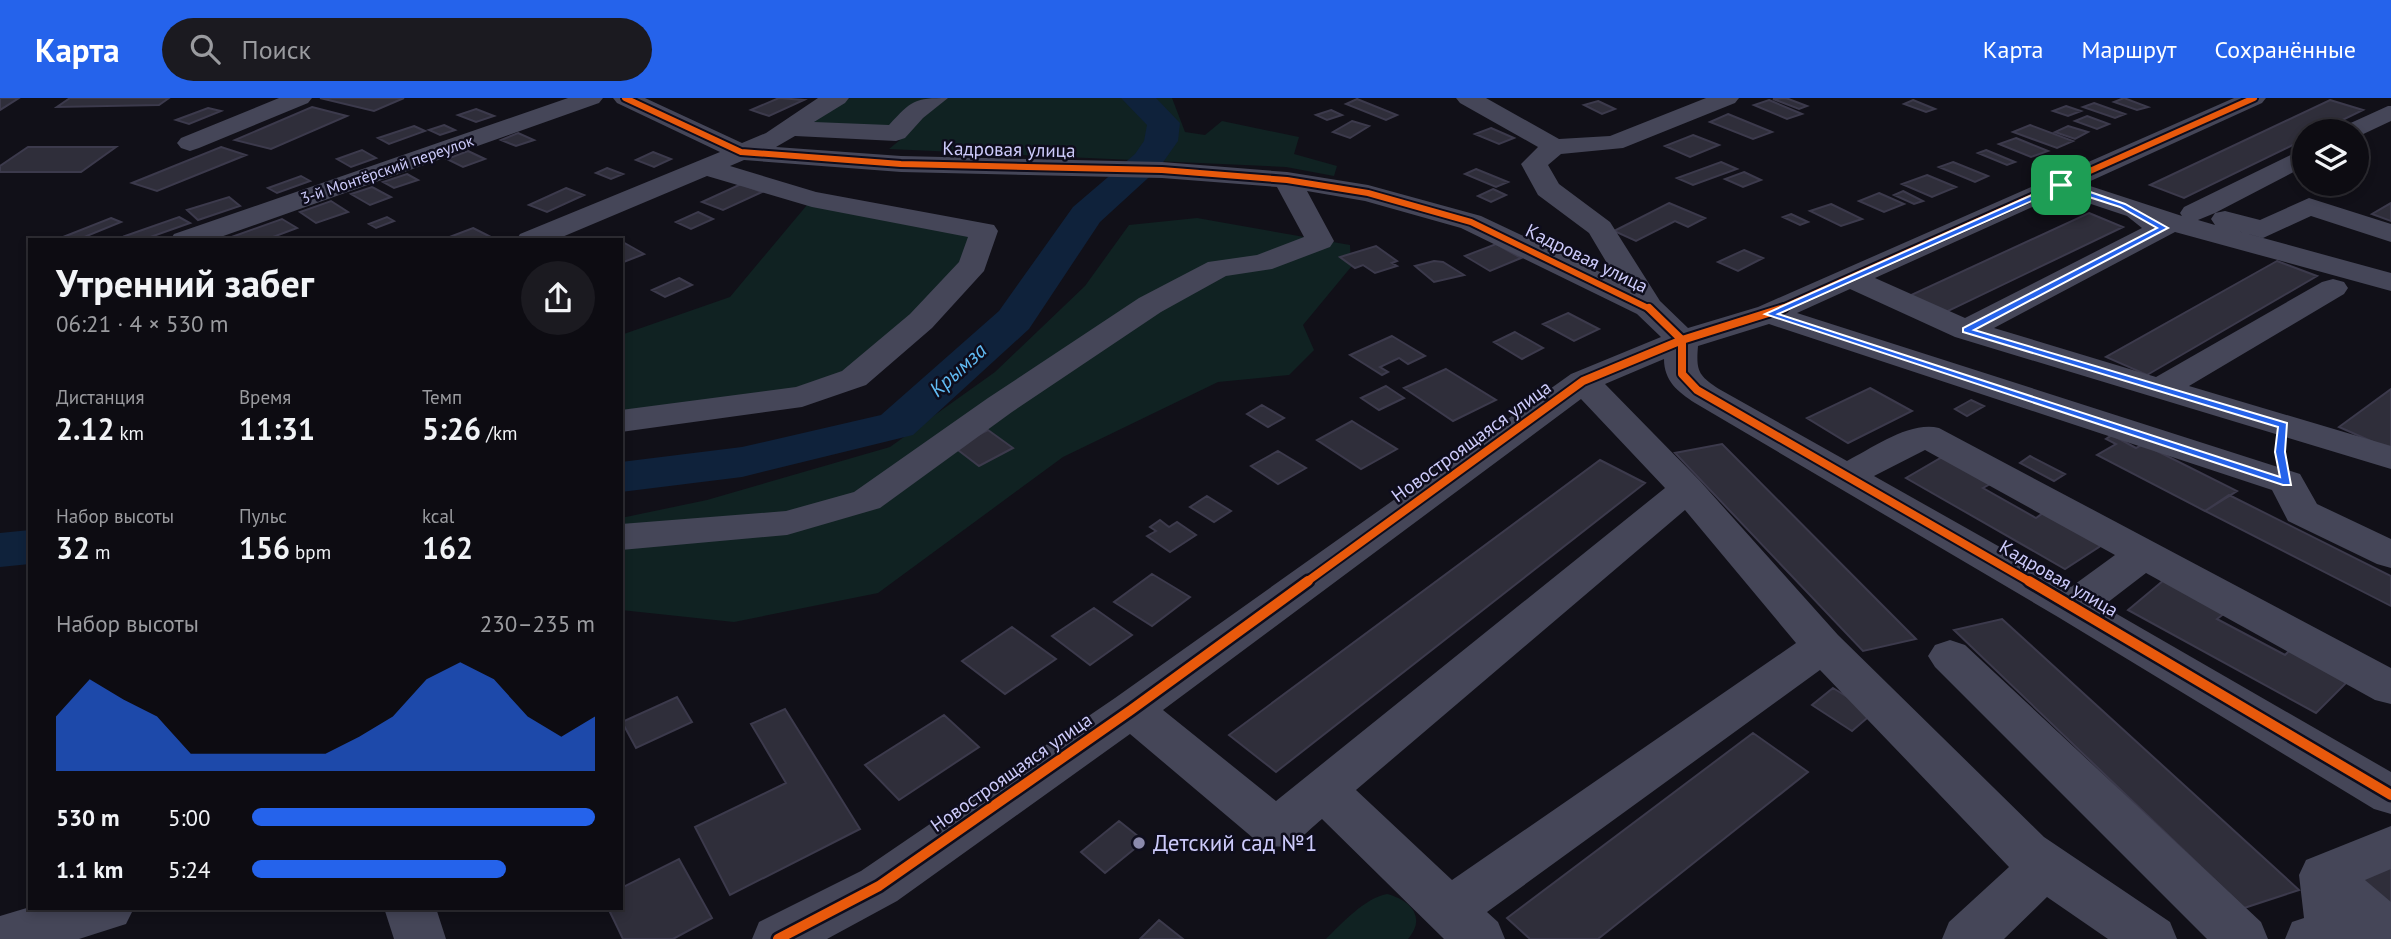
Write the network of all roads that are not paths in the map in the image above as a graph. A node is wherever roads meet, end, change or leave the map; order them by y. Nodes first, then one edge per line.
1 (300, 98) edge
2 (591, 98) edge
3 (625, 98) edge
4 (837, 98) edge
5 (936, 98) edge
6 (1468, 98) edge
7 (1727, 98) edge
8 (2254, 98) edge
9 (2388, 113) dead end
10 (2369, 123) edge
11 (790, 128) junction
12 (190, 143) dead end
13 (1554, 147) junction
14 (741, 152) junction
15 (2292, 163) edge
16 (705, 167) junction
17 (1287, 180) junction
18 (2061, 185) junction
19 (2131, 208) junction
20 (2194, 213) junction
21 (2391, 233) edge
22 (190, 238) edge
23 (535, 238) edge
24 (1850, 278) junction
25 (2391, 282) edge
26 (2333, 288) dead end
27 (1648, 307) junction
28 (1769, 314) junction
29 (1966, 330) junction
30 (1682, 340) junction
31 (1583, 382) junction
32 (2161, 388) junction
33 (623, 421) edge
34 (2284, 425) junction
35 (2391, 458) edge
36 (1847, 475) junction
37 (2287, 482) junction
38 (1687, 489) junction
39 (623, 537) edge
40 (2144, 554) junction
41 (2391, 555) edge
42 (2073, 607) junction
43 (1823, 646) junction
44 (1950, 656) dead end
45 (2391, 688) edge
46 (1130, 710) junction
47 (1324, 790) junction
48 (2391, 796) edge
49 (2391, 847) edge
50 (2044, 867) junction
51 (2324, 875) junction
52 (101, 910) edge
53 (411, 910) edge
54 (1464, 924) edge
55 (2391, 934) edge
56 (0, 939) edge
57 (420, 939) edge
58 (778, 939) edge
59 (1968, 939) edge
60 (2151, 939) edge
61 (2242, 939) edge
62 (2311, 939) edge

1 - 12 street
2 - 22 street, 3-й Монтёрский переулок
3 - 14 street, Кадровая улица
4 - 11 street
5 - 11 street
6 - 13 street
7 - 13 street
8 - 18 street, Новостроящаяся улица
9 - 10 street
11 - 14 street
13 - 27 street
14 - 16 street
14 - 17 street, Кадровая улица
15 - 20 street
16 - 23 street
16 - 33 street
17 - 27 street, Кадровая улица
17 - 39 street
18 - 19 street
18 - 24 street, Новостроящаяся улица
19 - 20 street
19 - 25 street
19 - 29 street
20 - 21 street
24 - 28 street, Новостроящаяся улица
24 - 29 street
26 - 32 street
27 - 30 street, Кадровая улица
28 - 30 street, Новостроящаяся улица
28 - 37 street
29 - 32 street
30 - 31 street, Новостроящаяся улица
30 - 36 street, Кадровая улица
31 - 38 street
31 - 46 street, Новостроящаяся улица
32 - 34 street
34 - 35 street
34 - 37 street
36 - 40 street
36 - 42 street, Кадровая улица
37 - 41 street
38 - 43 street
38 - 47 street
40 - 42 street
40 - 45 street
42 - 48 street, Кадровая улица
43 - 50 street
43 - 54 street
44 - 61 street
46 - 47 street
46 - 58 street, Новостроящаяся улица
47 - 54 street
49 - 51 street
50 - 59 street
50 - 60 street
51 - 55 street
51 - 62 street
52 - 56 street
53 - 57 street

